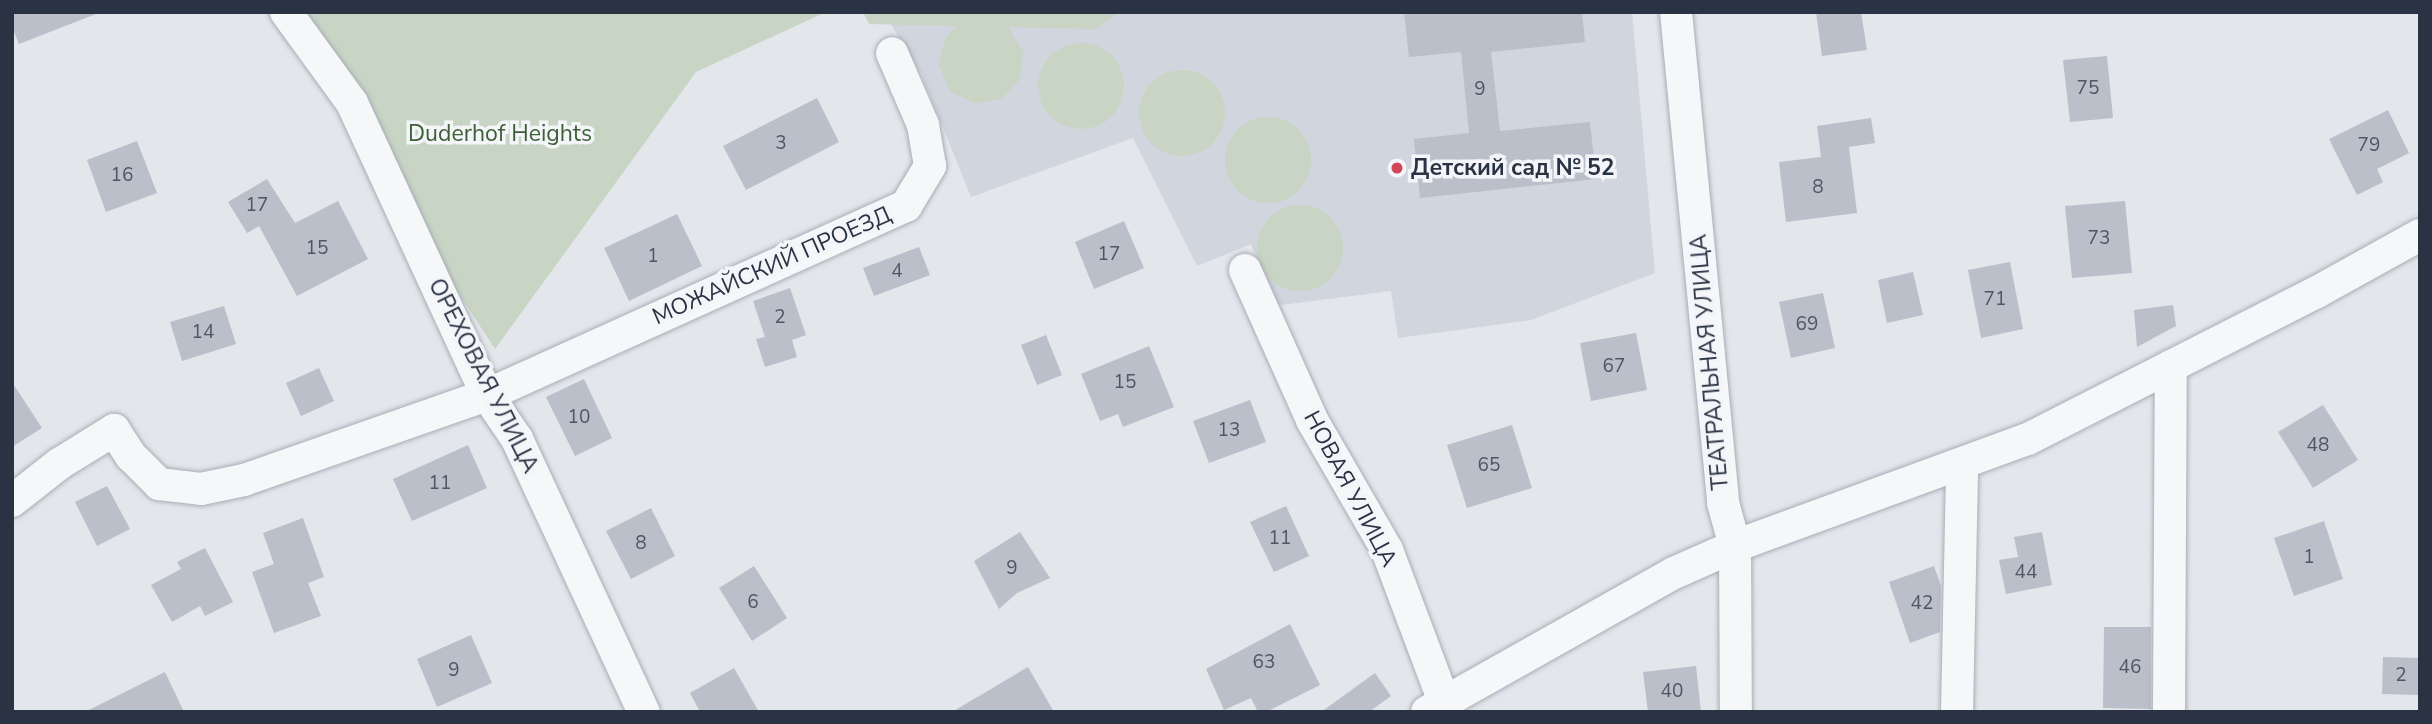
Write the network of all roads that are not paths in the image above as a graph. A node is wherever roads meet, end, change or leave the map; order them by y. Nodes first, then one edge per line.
1 (286, 12) edge
2 (1676, 12) edge
3 (892, 53) dead end
4 (2420, 235) edge
5 (1245, 270) dead end
6 (2171, 366) junction
7 (487, 395) junction
8 (1962, 464) junction
9 (12, 501) edge
10 (1734, 546) junction
11 (1438, 708) edge
12 (644, 712) edge
13 (1736, 712) edge
14 (1957, 712) edge
15 (2169, 712) edge

1 - 7 street, ОРЕХОВАЯ УЛИЦА
2 - 10 street, ТЕАТРАЛЬНАЯ УЛИЦА
3 - 7 street, МОЖАЙСКИЙ ПРОЕЗД
4 - 6 street
5 - 11 street, НОВАЯ УЛИЦА
6 - 8 street
6 - 15 street
7 - 9 street, МОЖАЙСКИЙ ПРОЕЗД
7 - 12 street, ОРЕХОВАЯ УЛИЦА
8 - 10 street
8 - 14 street
10 - 11 street
10 - 13 street, ТЕАТРАЛЬНАЯ УЛИЦА

